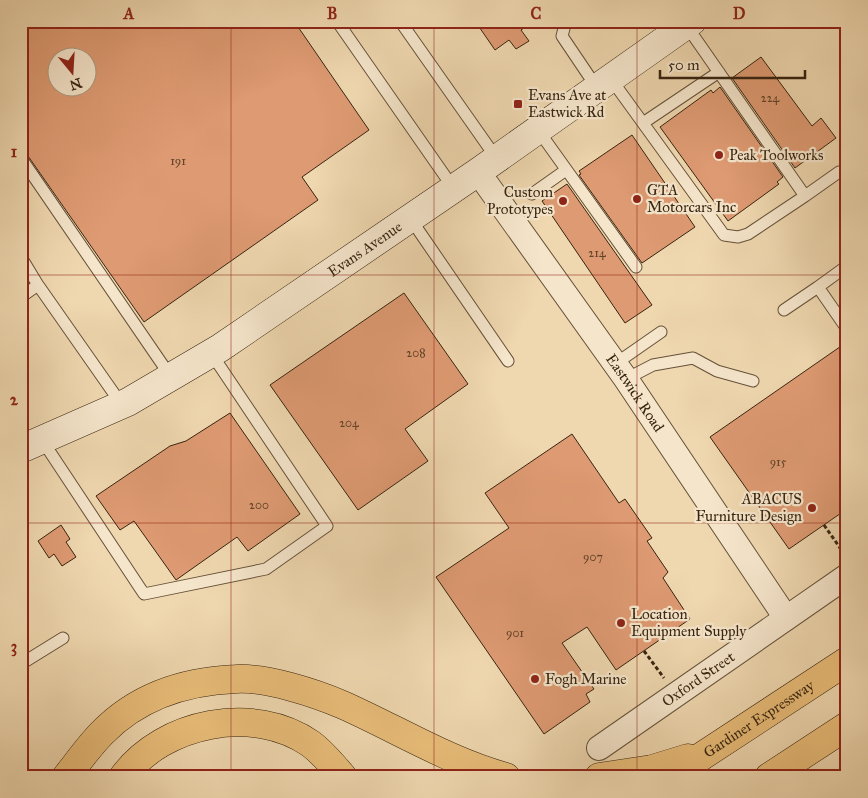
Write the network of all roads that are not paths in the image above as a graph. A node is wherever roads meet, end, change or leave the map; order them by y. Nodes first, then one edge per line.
1 (337, 21) edge
2 (400, 21) edge
3 (566, 21) edge
4 (689, 23) edge
5 (719, 72) junction
6 (604, 83) junction
7 (643, 123) junction
8 (538, 130) junction
9 (21, 158) edge
10 (488, 165) junction
11 (566, 170) junction
12 (839, 172) dead end
13 (454, 189) junction
14 (532, 194) dead end
15 (805, 196) junction
16 (410, 218) junction
17 (21, 257) edge
18 (847, 266) edge
19 (636, 267) dead end
20 (38, 286) junction
21 (818, 287) junction
22 (21, 297) edge
23 (784, 310) dead end
24 (847, 329) edge
25 (660, 332) dead end
26 (211, 353) junction
27 (508, 361) dead end
28 (620, 372) junction
29 (171, 377) junction
30 (753, 380) dead end
31 (122, 405) junction
32 (32, 445) edge
33 (847, 576) edge
34 (786, 618) junction
35 (63, 638) dead end
36 (847, 661) edge
37 (21, 664) edge
38 (847, 726) edge
39 (599, 748) dead end
40 (708, 751) junction
41 (66, 777) edge
42 (123, 777) edge
43 (343, 777) edge
44 (506, 777) edge
45 (598, 777) edge
46 (670, 777) edge
47 (769, 777) edge

1 - 13 lane
2 - 10 lane
3 - 6 lane
4 - 5 lane
4 - 6 main road, Evans Avenue
5 - 7 lane
5 - 15 lane
6 - 7 lane
6 - 8 main road, Evans Avenue
7 - 15 lane
8 - 10 main road, Evans Avenue
8 - 11 lane
9 - 29 lane
10 - 13 main road, Evans Avenue
10 - 28 street, Eastwick Road
11 - 14 lane
11 - 19 lane
12 - 15 lane
13 - 16 main road, Evans Avenue
16 - 26 main road, Evans Avenue
16 - 27 lane
17 - 20 lane
18 - 21 lane
20 - 22 lane
20 - 31 lane
21 - 23 lane
21 - 24 lane
25 - 28 lane
26 - 29 main road, Evans Avenue
26 - 32 lane
28 - 30 lane
28 - 34 street, Eastwick Road
29 - 31 main road, Evans Avenue
31 - 32 main road, Evans Avenue
33 - 34 street, Oxford Street
34 - 39 street, Oxford Street
35 - 37 lane
36 - 40 highway, Gardiner Expressway
38 - 47 highway
40 - 45 highway
40 - 46 highway, Gardiner Expressway
41 - 44 highway
42 - 43 highway

